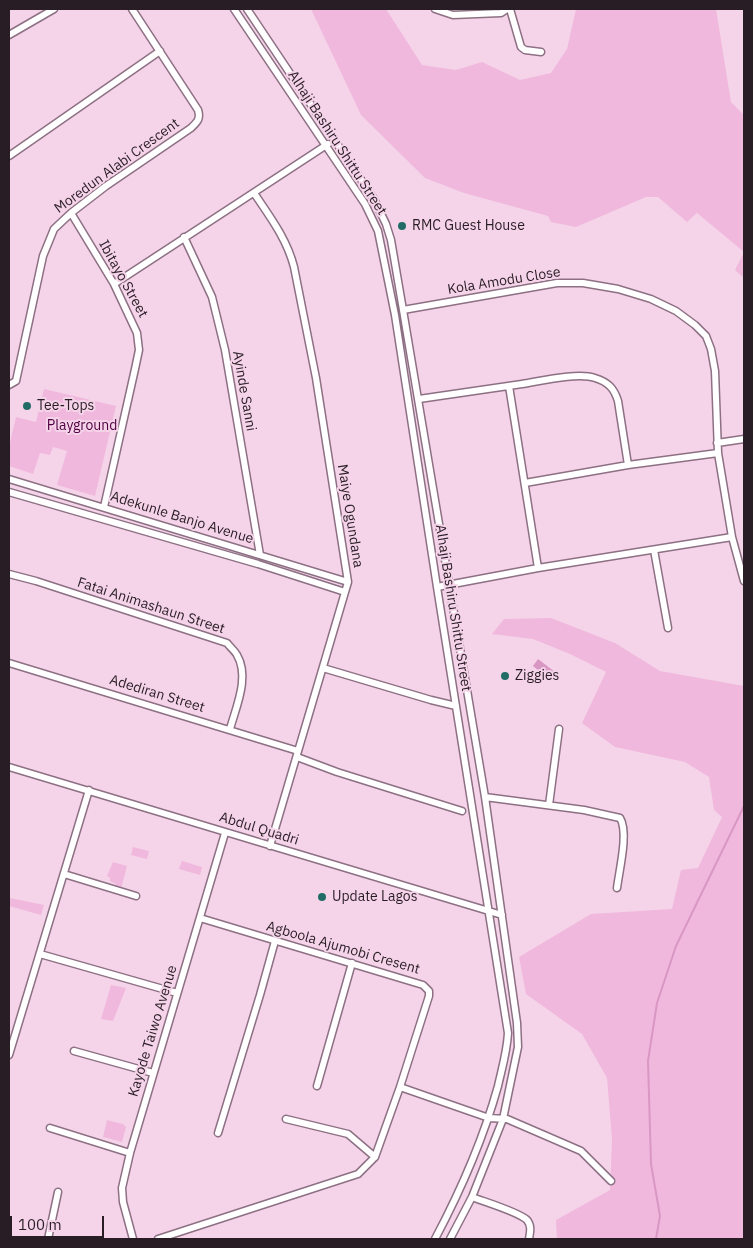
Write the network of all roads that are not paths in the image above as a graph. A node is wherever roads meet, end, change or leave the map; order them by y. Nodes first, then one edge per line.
1 (54, 9) edge
2 (132, 9) edge
3 (234, 9) edge
4 (247, 9) edge
5 (435, 9) edge
6 (509, 9) edge
7 (9, 35) edge
8 (160, 51) junction
9 (541, 52) dead end
10 (335, 140) junction
11 (326, 145) junction
12 (9, 156) edge
13 (254, 193) junction
14 (71, 213) junction
15 (184, 237) junction
16 (114, 284) junction
17 (404, 310) junction
18 (9, 385) edge
19 (509, 386) junction
20 (419, 399) junction
21 (744, 439) edge
22 (717, 442) junction
23 (718, 453) junction
24 (628, 465) junction
25 (9, 479) edge
26 (526, 483) junction
27 (9, 492) edge
28 (104, 507) junction
29 (732, 537) junction
30 (654, 550) junction
31 (260, 555) junction
32 (538, 568) junction
33 (9, 574) edge
34 (744, 580) edge
35 (348, 582) junction
36 (449, 585) junction
37 (436, 587) junction
38 (346, 592) junction
39 (668, 628) dead end
40 (9, 662) edge
41 (323, 668) junction
42 (456, 706) junction
43 (230, 729) junction
44 (559, 729) dead end
45 (297, 754) junction
46 (9, 767) edge
47 (89, 790) junction
48 (485, 797) junction
49 (549, 805) junction
50 (462, 811) dead end
51 (225, 832) junction
52 (270, 846) junction
53 (64, 874) junction
54 (617, 888) dead end
55 (136, 896) dead end
56 (489, 912) junction
57 (502, 915) junction
58 (200, 918) junction
59 (275, 941) junction
60 (40, 954) junction
61 (352, 963) junction
62 (177, 993) junction
63 (11, 1041) edge
64 (74, 1051) dead end
65 (9, 1055) edge
66 (152, 1073) junction
67 (317, 1086) dead end
68 (400, 1087) junction
69 (489, 1118) junction
70 (286, 1119) dead end
71 (503, 1119) junction
72 (50, 1128) dead end
73 (218, 1133) dead end
74 (130, 1153) junction
75 (375, 1157) junction
76 (611, 1182) dead end
77 (58, 1192) dead end
78 (472, 1197) junction
79 (48, 1239) edge
80 (133, 1239) edge
81 (158, 1239) edge
82 (435, 1239) edge
83 (450, 1239) edge
84 (528, 1239) edge

1 - 7 street
2 - 8 street, Moredun Alabi Crescent
3 - 11 street, Alhaji Bashiru Shittu Street
4 - 10 street, Alhaji Bashiru Shittu Street
5 - 6 street
6 - 9 street
8 - 12 street
8 - 14 street, Moredun Alabi Crescent
10 - 11 street
10 - 17 street, Alhaji Bashiru Shittu Street
11 - 13 street
11 - 37 street, Alhaji Bashiru Shittu Street
13 - 15 street
13 - 35 street, Maiye Ogundana
14 - 16 street, Ibitayo Street
14 - 18 street, Moredun Alabi Crescent
15 - 16 street
15 - 31 street, Ayinde Sanni
16 - 28 street, Ibitayo Street
17 - 20 street, Alhaji Bashiru Shittu Street
17 - 22 street, Kola Amodu Close
19 - 20 street
19 - 24 street
19 - 26 street
20 - 36 street, Alhaji Bashiru Shittu Street
21 - 22 street
22 - 23 street, Kola Amodu Close
23 - 24 street
23 - 29 street, Kola Amodu Close
24 - 26 street
25 - 28 street, Adekunle Banjo Avenue
26 - 32 street
27 - 38 street, Adekunle Banjo Avenue
28 - 31 street, Adekunle Banjo Avenue
29 - 30 street
29 - 34 street, Kola Amodu Close
30 - 32 street
30 - 39 street
31 - 35 street, Adekunle Banjo Avenue
32 - 36 street
33 - 43 street, Fatai Animashaun Street
35 - 38 street, Maiye Ogundana
36 - 37 street
36 - 48 street, Alhaji Bashiru Shittu Street
37 - 42 street, Alhaji Bashiru Shittu Street
38 - 41 street, Maiye Ogundana
40 - 43 street, Adediran Street
41 - 42 street
41 - 45 street, Maiye Ogundana
42 - 56 street, Alhaji Bashiru Shittu Street
43 - 45 street, Adediran Street
44 - 49 street
45 - 50 street, Adediran Street
45 - 52 street, Maiye Ogundana
46 - 47 street, Abdul Quadri
47 - 51 street, Abdul Quadri
47 - 53 street
48 - 49 street
48 - 57 street, Alhaji Bashiru Shittu Street
49 - 54 street
51 - 52 street, Abdul Quadri
51 - 58 street, Kayode Taiwo Avenue
52 - 56 street, Abdul Quadri
53 - 55 street
53 - 60 street
56 - 57 street, Abdul Quadri
56 - 69 street, Alhaji Bashiru Shittu Street
57 - 71 street, Alhaji Bashiru Shittu Street
58 - 59 street, Agboola Ajumobi Cresent
58 - 62 street, Kayode Taiwo Avenue
59 - 61 street, Agboola Ajumobi Cresent
59 - 73 street
60 - 62 street
60 - 63 street
61 - 67 street
61 - 68 street, Agboola Ajumobi Cresent
62 - 66 street, Kayode Taiwo Avenue
63 - 65 street
64 - 66 street
66 - 74 street, Kayode Taiwo Avenue
68 - 69 street
68 - 75 street, Agboola Ajumobi Cresent
69 - 71 street
69 - 82 street, Alhaji Bashiru Shittu Street
70 - 75 street
71 - 76 street
71 - 78 street, Alhaji Bashiru Shittu Street
72 - 74 street
74 - 80 street, Kayode Taiwo Avenue
75 - 81 street, Agboola Ajumobi Cresent
77 - 79 street
78 - 83 street, Alhaji Bashiru Shittu Street
78 - 84 street

